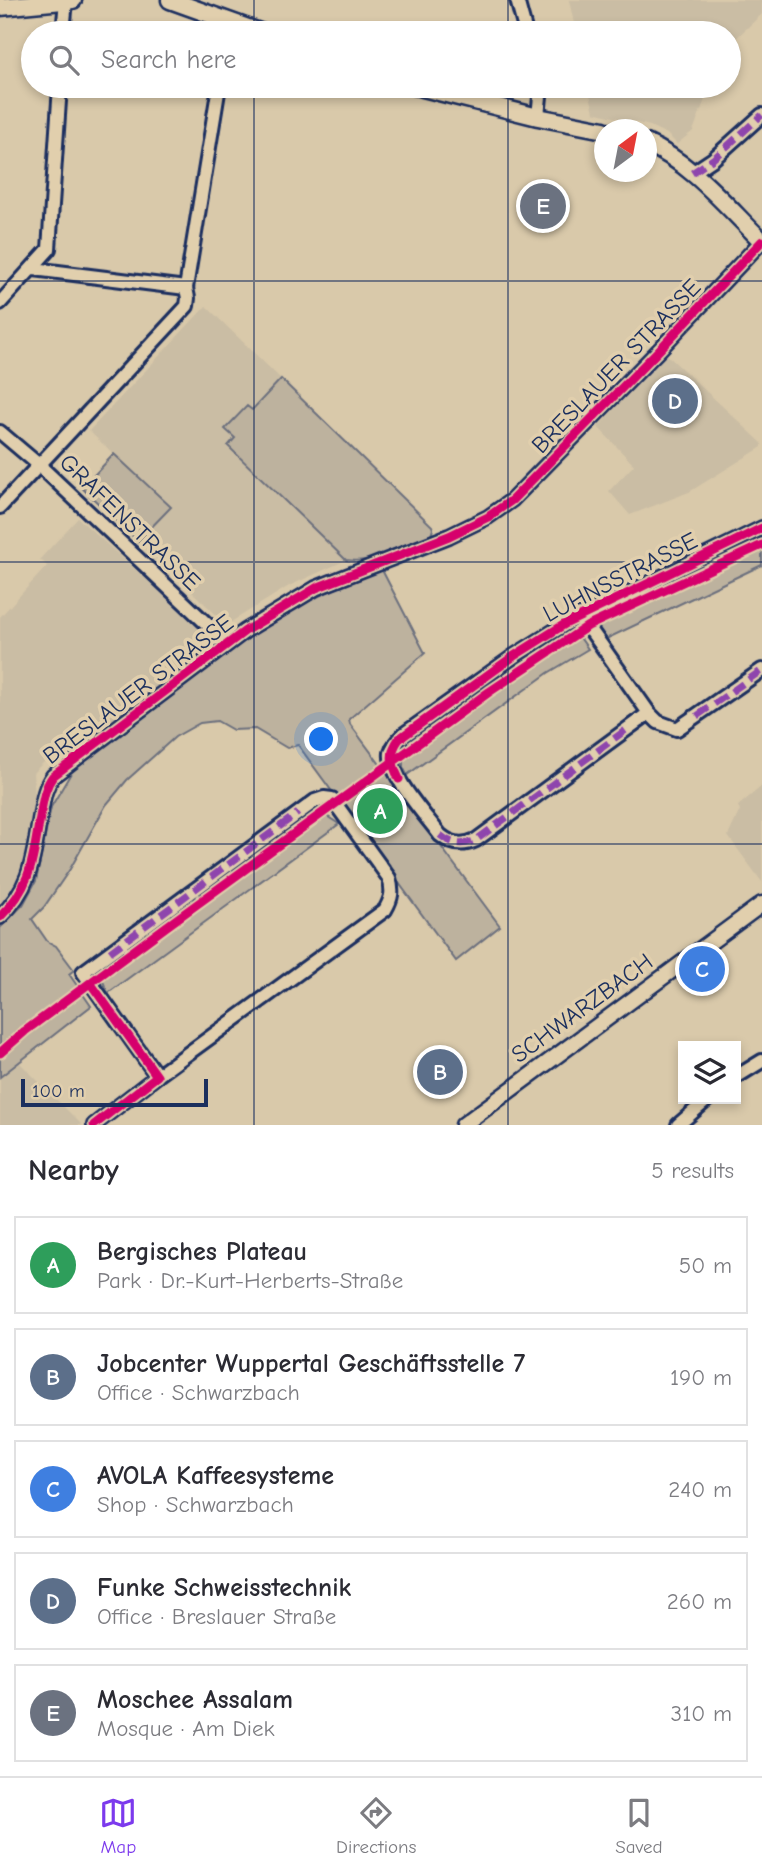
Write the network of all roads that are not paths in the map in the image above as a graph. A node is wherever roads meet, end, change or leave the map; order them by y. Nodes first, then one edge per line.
1 (66, 0) edge
2 (73, 0) edge
3 (170, 0) edge
4 (517, 0) edge
5 (0, 7) edge
6 (64, 21) edge
7 (219, 21) edge
8 (523, 21) edge
9 (59, 98) edge
10 (217, 98) edge
11 (463, 98) edge
12 (540, 98) edge
13 (762, 115) edge
14 (538, 117) junction
15 (594, 128) edge
16 (657, 149) edge
17 (692, 173) junction
18 (762, 241) edge
19 (34, 269) junction
20 (186, 288) junction
21 (0, 303) edge
22 (0, 432) edge
23 (39, 465) junction
24 (0, 507) edge
25 (762, 528) edge
26 (580, 615) junction
27 (228, 644) junction
28 (762, 670) edge
29 (649, 713) junction
30 (762, 904) edge
31 (0, 917) edge
32 (762, 1061) edge
33 (741, 1074) edge
34 (157, 1076) junction
35 (702, 1104) edge
36 (94, 1125) edge
37 (463, 1125) edge
38 (678, 1125) edge

1 - 2 main road
1 - 5 main road
1 - 6 street
3 - 7 main road
4 - 8 street
9 - 19 street
10 - 20 street
11 - 14 main road
12 - 14 street
13 - 17 street
14 - 15 main road
16 - 17 main road
17 - 18 main road
18 - 27 street, BRESLAUER STRASSE
19 - 20 street
19 - 21 street
20 - 23 street
22 - 23 street, GRAFENSTRASSE
23 - 24 street
23 - 27 street, GRAFENSTRASSE
25 - 26 street, LUHNSSTRASSE
26 - 29 street, LUHNSSTRASSE
26 - 29 street, LUHNSSTRASSE
27 - 31 street, BRESLAUER STRASSE
28 - 29 street, LUHNSSTRASSE
30 - 37 street, SCHWARZBACH
32 - 33 street
34 - 34 street
34 - 36 street
35 - 38 street

